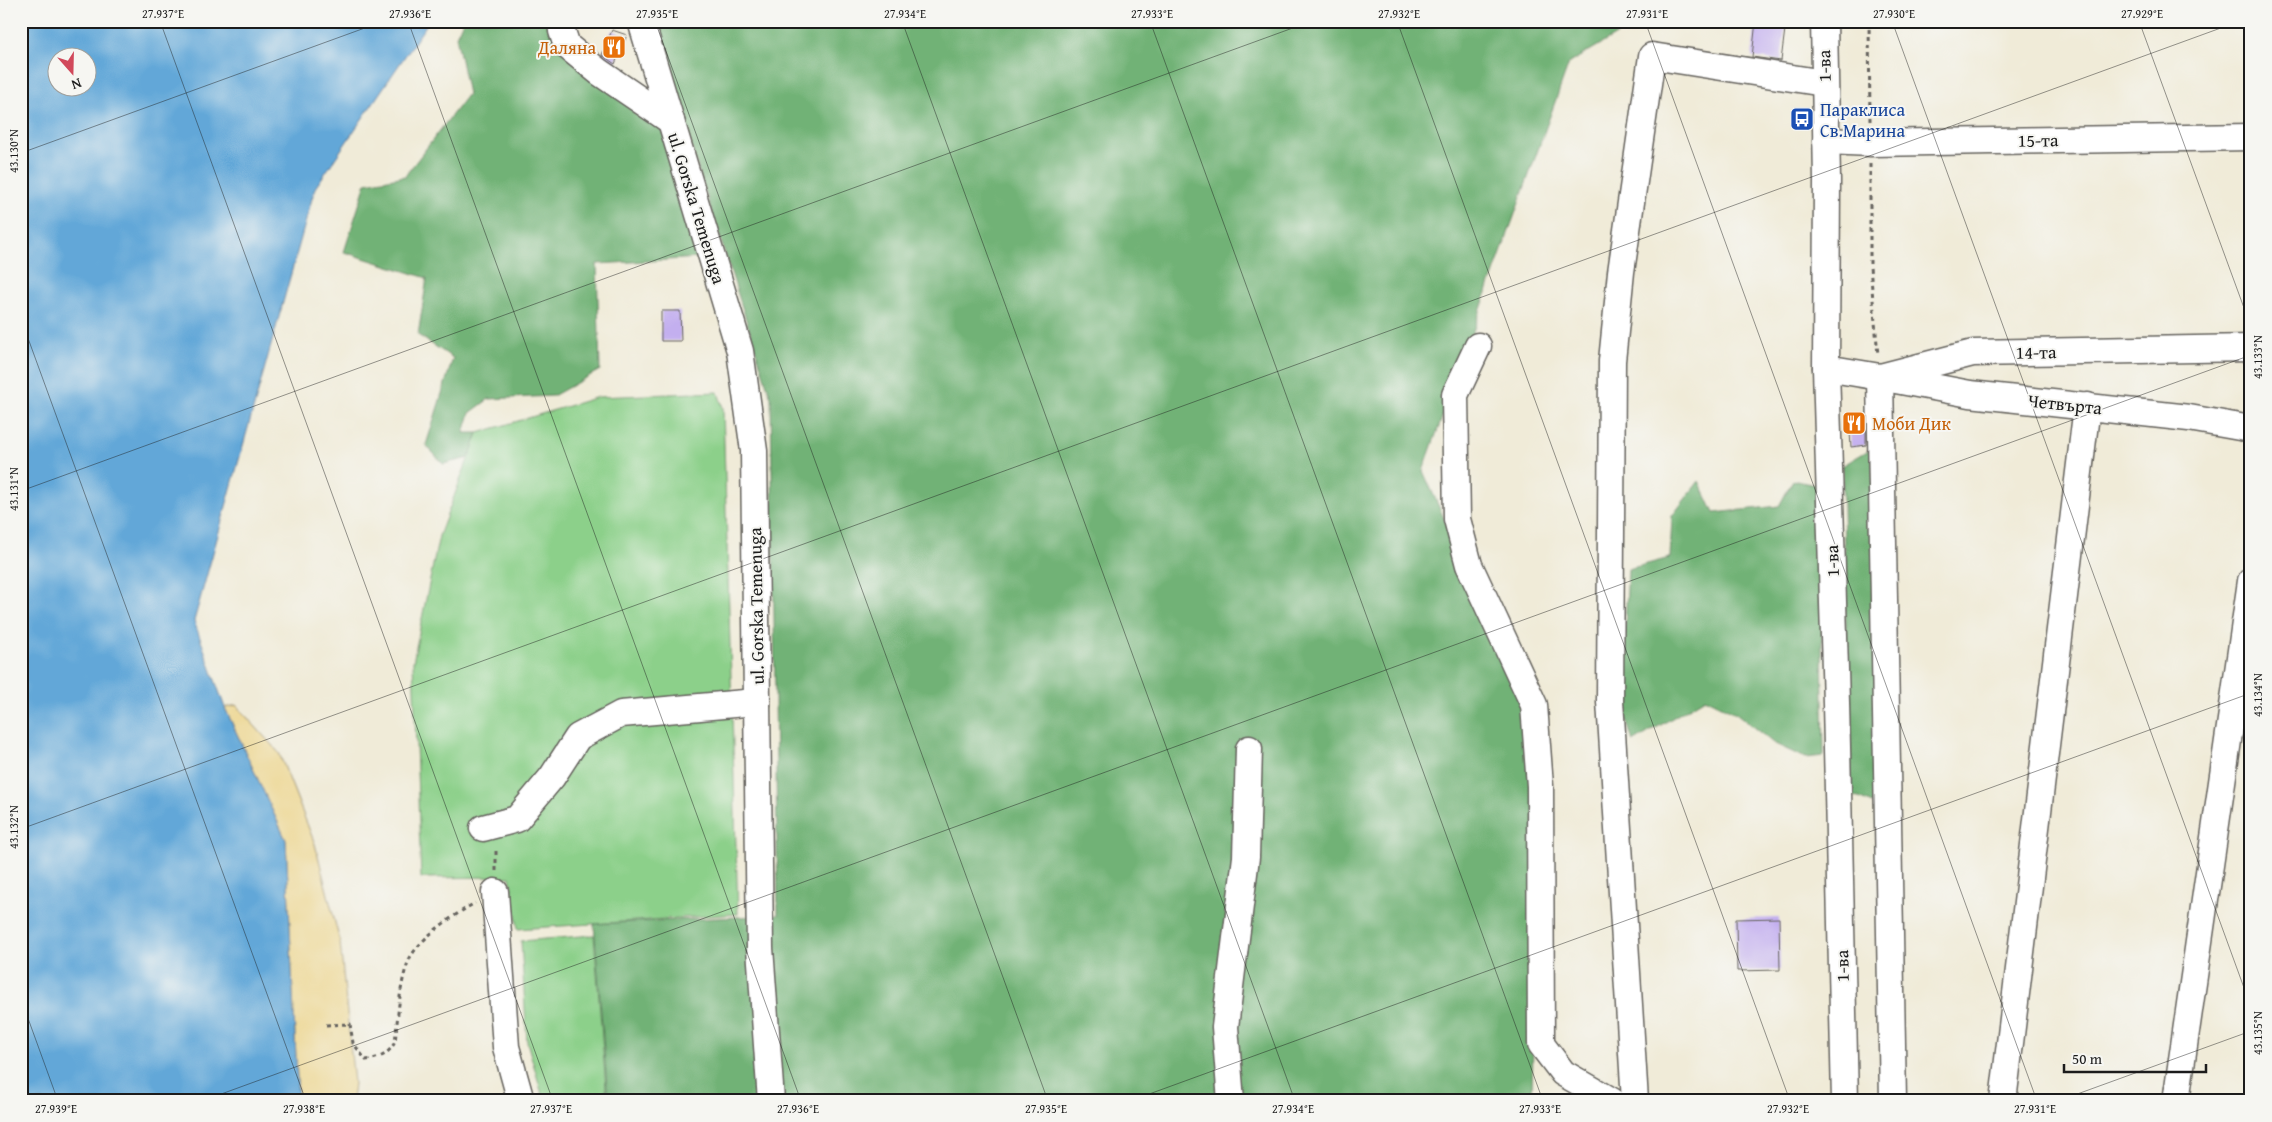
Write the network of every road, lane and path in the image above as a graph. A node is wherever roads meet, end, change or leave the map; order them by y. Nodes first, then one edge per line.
1 (561, 21) edge
2 (641, 21) edge
3 (1824, 21) edge
4 (1869, 21) edge
5 (1824, 83) junction
6 (671, 121) junction
7 (2251, 137) edge
8 (1826, 141) junction
9 (1871, 143) junction
10 (1478, 346) dead end
11 (2251, 348) edge
12 (1973, 353) junction
13 (1826, 368) junction
14 (1880, 377) junction
15 (1970, 394) junction
16 (2087, 406) junction
17 (2251, 429) edge
18 (2251, 580) edge
19 (757, 704) junction
20 (1249, 749) dead end
21 (490, 826) joint
22 (495, 892) joint
23 (458, 913) dead end
24 (326, 1025) dead end
25 (521, 1101) edge
26 (771, 1101) edge
27 (1231, 1101) edge
28 (1612, 1101) edge
29 (1635, 1101) edge
30 (1845, 1101) edge
31 (1893, 1101) edge
32 (2003, 1101) edge
33 (2176, 1101) edge

1 - 6 street, ul. Gorska Temenuga
2 - 6 street, ul. Gorska Temenuga
3 - 5 street, 1-ва
4 - 9 path
5 - 8 street, 1-ва
5 - 29 street
6 - 19 street, ul. Gorska Temenuga
7 - 9 street, 15-та
8 - 9 street, 15-та
8 - 13 street, 1-ва
9 - 14 path
10 - 28 street
11 - 12 street, 14-та
12 - 14 street, 14-та
12 - 15 street
13 - 14 street, 14-та
13 - 30 street, 1-ва
14 - 15 street, Четвърта
14 - 31 street
15 - 16 street, Четвърта
16 - 17 street, Четвърта
16 - 32 street
18 - 33 street
19 - 21 street
19 - 26 street, ul. Gorska Temenuga
20 - 27 street
21 - 22 path
22 - 25 street
23 - 24 path

